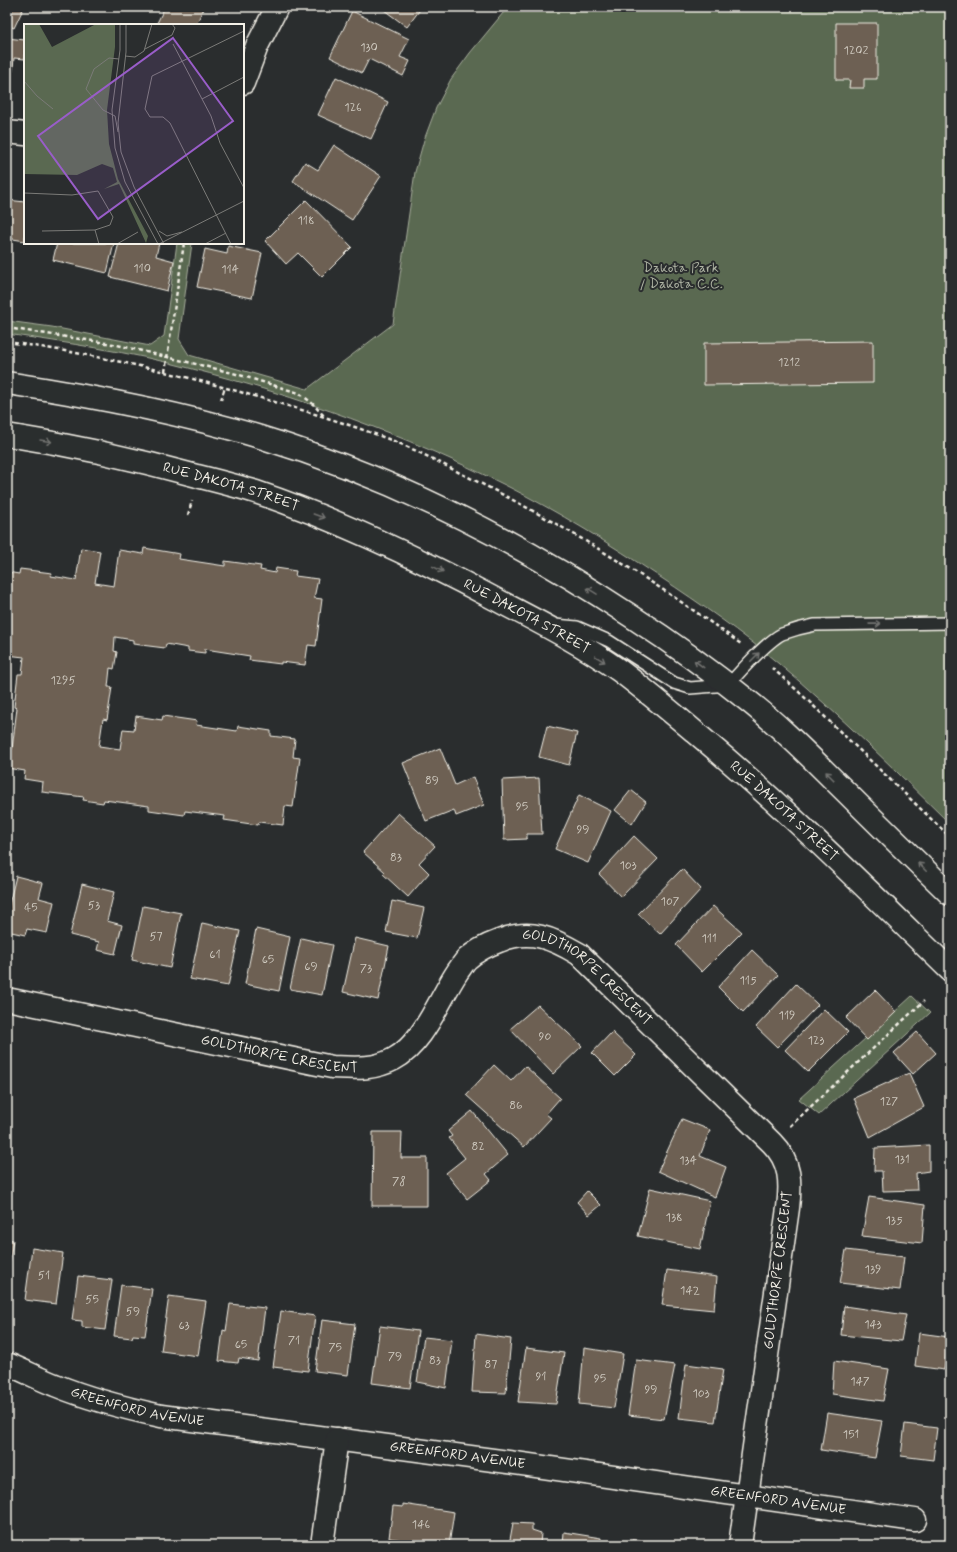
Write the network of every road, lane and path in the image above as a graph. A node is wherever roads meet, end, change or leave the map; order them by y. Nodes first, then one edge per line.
1 (277, 7) edge
2 (244, 80) edge
3 (7, 132) edge
4 (24, 134) edge
5 (184, 244) edge
6 (7, 328) edge
7 (7, 342) edge
8 (167, 356) junction
9 (165, 372) junction
10 (7, 383) edge
11 (7, 436) edge
12 (950, 623) edge
13 (544, 625) junction
14 (728, 685) junction
15 (950, 894) edge
16 (950, 970) edge
17 (7, 999) edge
18 (924, 1001) dead end
19 (772, 1143) junction
20 (7, 1364) edge
21 (337, 1439) junction
22 (747, 1496) junction
23 (915, 1520) dead end
24 (322, 1545) edge
25 (740, 1545) edge

1 - 2 street
3 - 4 street
5 - 8 path
6 - 8 path
7 - 9 path
8 - 9 path
8 - 9 path
14 -> 10 street
11 -> 13 street, RUE DAKOTA STREET
14 -> 12 lane
13 - 14 lane
13 -> 16 street, RUE DAKOTA STREET
15 -> 14 street
17 - 19 street, GOLDTHORPE CRESCENT
18 - 19 path
19 - 22 street, GOLDTHORPE CRESCENT
20 - 21 street, GREENFORD AVENUE
21 - 22 street, GREENFORD AVENUE
21 - 24 street
22 - 23 street, GREENFORD AVENUE
22 - 25 street, GOLDTHORPE CRESCENT

